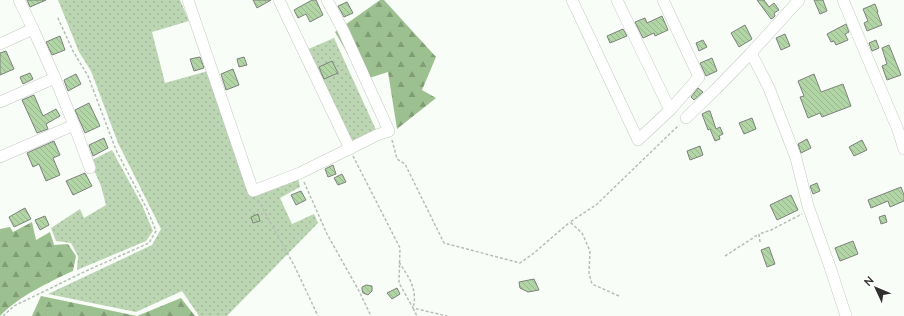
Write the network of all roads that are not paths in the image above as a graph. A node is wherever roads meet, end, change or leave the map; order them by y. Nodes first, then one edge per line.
1 (18, 0) edge
2 (188, 0) edge
3 (279, 0) edge
4 (327, 0) edge
5 (572, 0) edge
6 (617, 0) edge
7 (663, 0) edge
8 (843, 0) edge
9 (792, 2) edge
10 (33, 29) junction
11 (0, 44) edge
12 (751, 53) junction
13 (55, 78) junction
14 (0, 102) edge
15 (670, 110) junction
16 (686, 118) road end
17 (74, 125) junction
18 (350, 149) junction
19 (904, 150) edge
20 (0, 157) edge
21 (90, 168) dead end
22 (846, 316) edge

1 - 10 street
2 - 18 street
3 - 18 street
4 - 18 street
5 - 15 street
6 - 15 street
7 - 15 street
8 - 19 street
9 - 12 street
10 - 11 street
10 - 13 street
12 - 16 street
12 - 22 street
13 - 14 street
13 - 17 street
17 - 20 street
17 - 21 street

